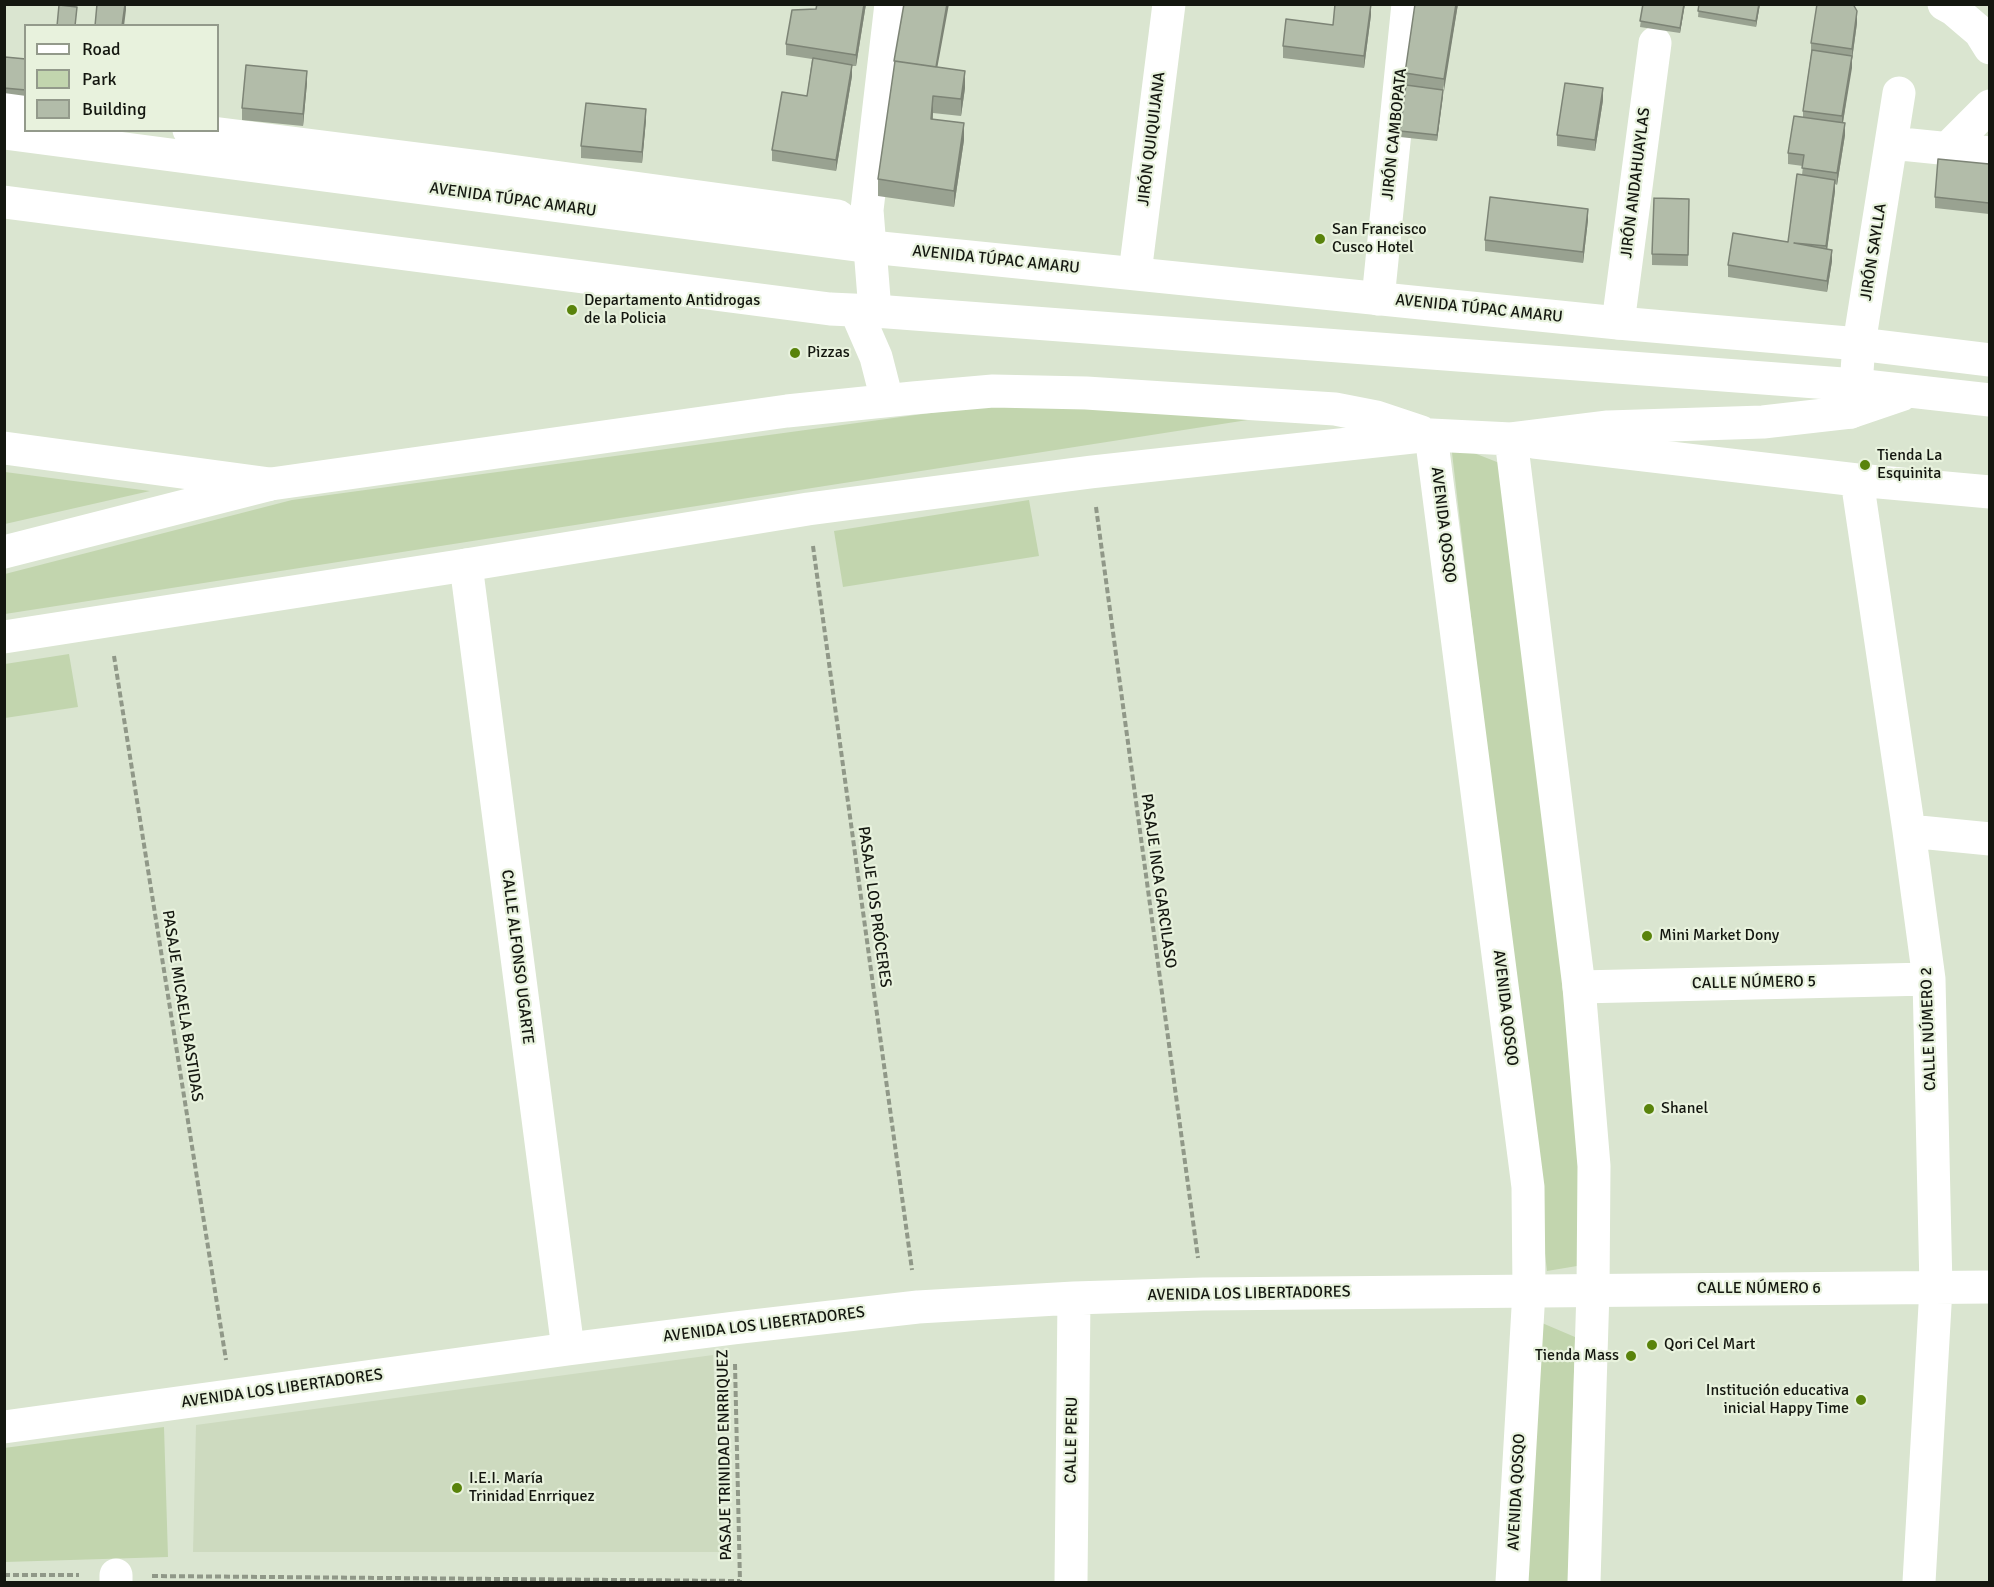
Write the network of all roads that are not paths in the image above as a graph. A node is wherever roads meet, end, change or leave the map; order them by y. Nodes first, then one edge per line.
1 (891, 4) edge
2 (1169, 4) edge
3 (1408, 4) edge
4 (1944, 4) edge
5 (1655, 43) dead end
6 (1989, 48) edge
7 (1899, 93) dead end
8 (1989, 106) edge
9 (4, 108) edge
10 (24, 110) edge
11 (205, 132) edge
12 (4, 133) edge
13 (1891, 143) junction
14 (1948, 148) junction
15 (1989, 153) edge
16 (4, 202) edge
17 (871, 247) junction
18 (1135, 273) junction
19 (1378, 299) junction
20 (865, 311) junction
21 (1618, 323) junction
22 (1859, 344) junction
23 (1989, 360) edge
24 (1853, 399) junction
25 (887, 400) junction
26 (1989, 400) edge
27 (1431, 435) junction
28 (1511, 440) junction
29 (4, 448) edge
30 (1857, 480) junction
31 (271, 484) junction
32 (1989, 492) edge
33 (4, 552) edge
34 (466, 565) junction
35 (4, 637) edge
36 (1909, 831) junction
37 (1989, 839) edge
38 (1929, 979) junction
39 (1579, 987) junction
40 (1989, 1287) edge
41 (1936, 1288) junction
42 (1593, 1290) junction
43 (1529, 1291) junction
44 (1074, 1298) junction
45 (568, 1349) junction
46 (4, 1427) edge
47 (1071, 1582) edge
48 (1512, 1582) edge
49 (1584, 1582) edge
50 (1919, 1582) edge

1 - 17 street
2 - 18 street, JIRÓN QUIQUIJANA
3 - 19 street, JIRÓN CAMBOPATA
4 - 6 street
5 - 21 street, JIRÓN ANDAHUAYLAS
7 - 13 street, JIRÓN SAYLLA
8 - 14 street
9 - 10 street
11 - 17 street
12 - 17 street, AVENIDA TÚPAC AMARU
13 - 14 street
13 - 22 street, JIRÓN SAYLLA
14 - 15 street
16 - 20 street
17 - 18 street, AVENIDA TÚPAC AMARU
17 - 20 street
18 - 19 street, AVENIDA TÚPAC AMARU
19 - 21 street, AVENIDA TÚPAC AMARU
20 - 24 street
20 - 25 street
21 - 22 street, AVENIDA TÚPAC AMARU
22 - 23 street, AVENIDA TÚPAC AMARU
22 - 24 street, JIRÓN SAYLLA
24 - 26 street
24 - 28 street
25 - 27 street
25 - 31 street
27 - 28 street
27 - 34 street
27 - 43 street, AVENIDA QOSQO
28 - 30 street
28 - 39 street
29 - 31 street
30 - 32 street
30 - 36 street, CALLE NÚMERO 2
31 - 33 street
34 - 35 street
34 - 45 street, CALLE ALFONSO UGARTE
36 - 37 street
36 - 38 street, CALLE NÚMERO 2
38 - 39 street, CALLE NÚMERO 5
38 - 41 street, CALLE NÚMERO 2
39 - 42 street
40 - 41 street, CALLE NÚMERO 6
41 - 42 street, CALLE NÚMERO 6
41 - 50 street, CALLE NÚMERO 2
42 - 43 street, CALLE NÚMERO 6
42 - 49 street
43 - 44 street, AVENIDA LOS LIBERTADORES
43 - 48 street, AVENIDA QOSQO
44 - 45 street, AVENIDA LOS LIBERTADORES
44 - 47 street, CALLE PERU
45 - 46 street, AVENIDA LOS LIBERTADORES

